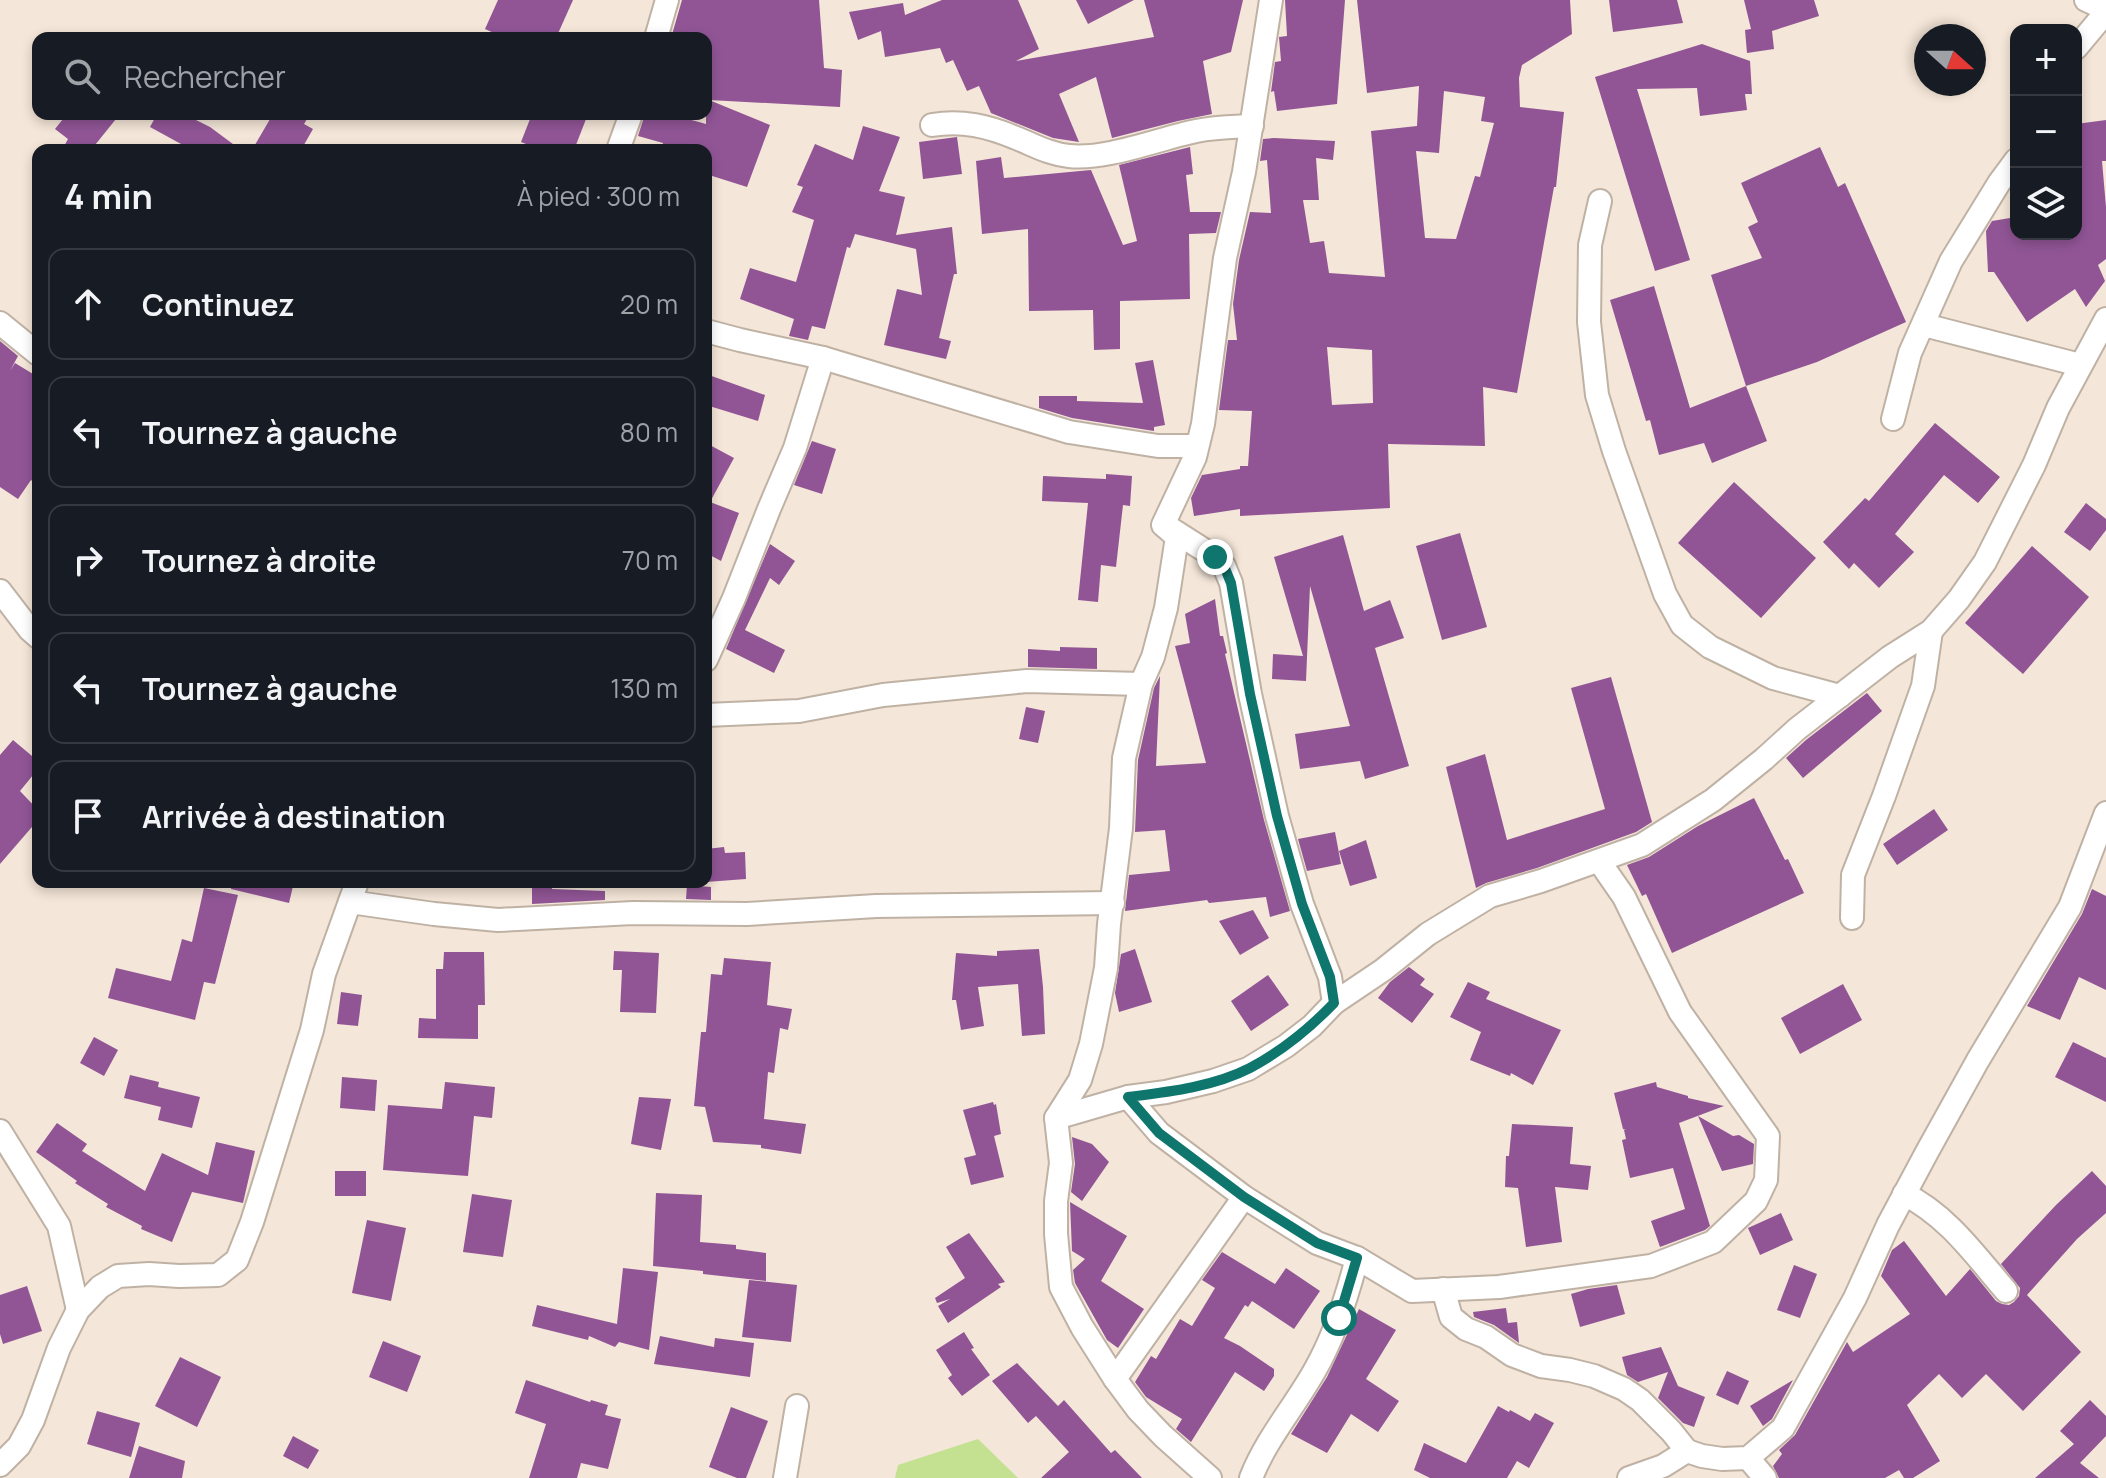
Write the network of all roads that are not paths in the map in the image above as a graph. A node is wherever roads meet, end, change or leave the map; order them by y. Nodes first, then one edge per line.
1 (667, 0) edge
2 (1271, 0) edge
3 (2086, 0) edge
4 (2106, 10) edge
5 (658, 32) edge
6 (2082, 40) edge
7 (629, 120) edge
8 (932, 125) dead end
9 (1252, 126) junction
10 (620, 144) edge
11 (2010, 168) edge
12 (1600, 201) dead end
13 (2106, 319) edge
14 (0, 323) edge
15 (1924, 325) junction
16 (712, 333) edge
17 (32, 349) edge
18 (823, 358) junction
19 (2080, 365) junction
20 (1893, 419) dead end
21 (1197, 446) junction
22 (1163, 525) junction
23 (0, 591) edge
24 (1931, 631) junction
25 (32, 632) edge
26 (712, 647) edge
27 (1141, 684) junction
28 (1840, 696) junction
29 (712, 715) edge
30 (2106, 813) edge
31 (1599, 861) junction
32 (354, 892) edge
33 (1113, 903) junction
34 (1852, 918) dead end
35 (1334, 1003) junction
36 (1128, 1097) junction
37 (1056, 1118) junction
38 (0, 1131) edge
39 (1904, 1194) junction
40 (1244, 1197) junction
41 (1357, 1258) junction
42 (1443, 1289) junction
43 (2006, 1291) dead end
44 (78, 1310) junction
45 (1115, 1379) junction
46 (797, 1406) dead end
47 (1687, 1451) junction
48 (1748, 1458) junction
49 (0, 1465) edge
50 (785, 1478) edge
51 (1210, 1478) edge
52 (1251, 1478) edge
53 (1629, 1478) edge
54 (1765, 1478) edge

1 - 5 street
2 - 9 street
3 - 4 street
4 - 6 street
7 - 10 street
8 - 9 street
9 - 21 street
11 - 15 street
12 - 28 street
13 - 19 street
14 - 17 street
15 - 19 street
15 - 20 street
16 - 18 street
18 - 21 street
18 - 26 street
19 - 24 street
21 - 22 street
22 - 27 street
22 - 35 street
23 - 25 street
24 - 28 street
24 - 34 street
27 - 29 street
27 - 33 street
28 - 31 street
30 - 39 street
31 - 35 street
31 - 42 street
32 - 33 street
32 - 44 street
33 - 37 street
35 - 36 street
36 - 37 street
36 - 40 street
37 - 45 street
38 - 44 street
39 - 43 street
39 - 48 street
40 - 41 street
40 - 45 street
41 - 42 street
41 - 52 street
42 - 47 street
44 - 49 street
45 - 51 street
46 - 50 street
47 - 48 street
47 - 53 street
48 - 54 street

